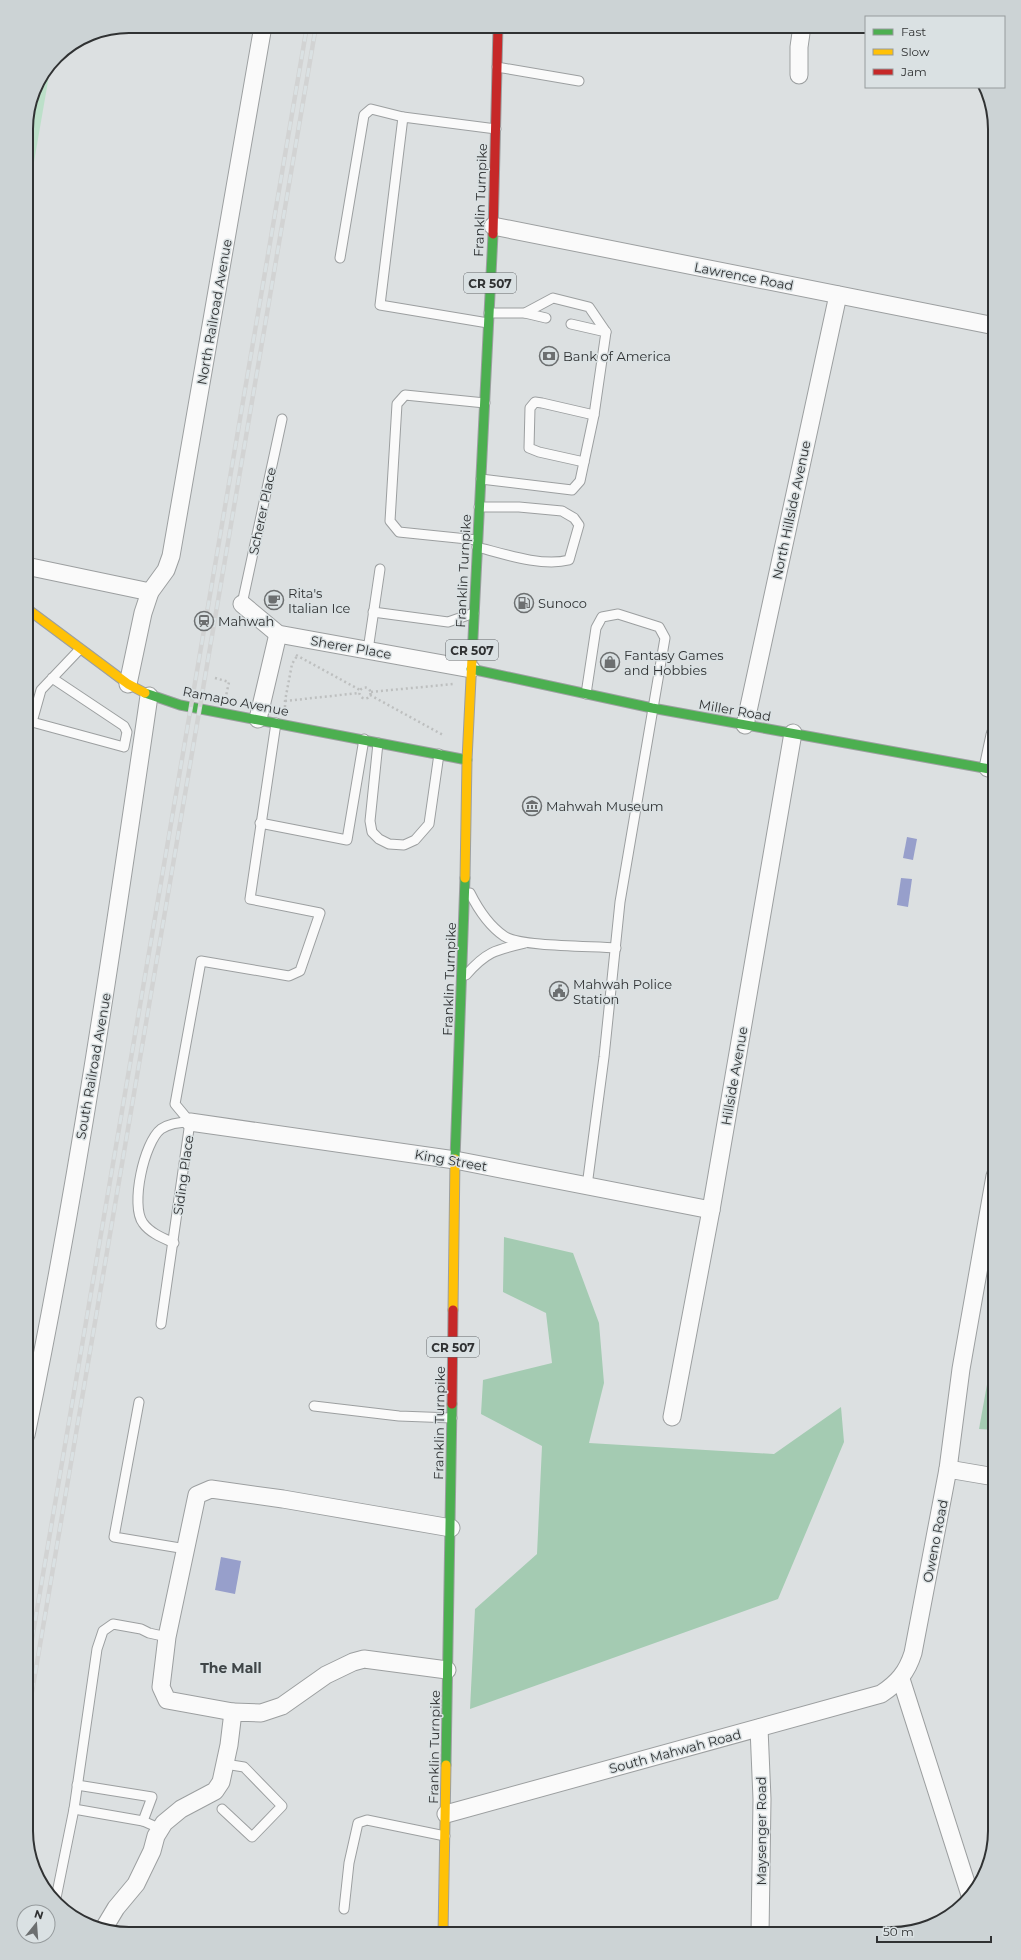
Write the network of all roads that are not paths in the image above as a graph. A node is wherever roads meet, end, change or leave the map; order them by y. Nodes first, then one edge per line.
1 (262, 33) edge
2 (498, 33) edge
3 (801, 33) edge
4 (497, 67) junction
5 (799, 75) dead end
6 (579, 81) dead end
7 (404, 116) junction
8 (496, 129) junction
9 (493, 226) junction
10 (340, 258) dead end
11 (838, 295) junction
12 (489, 313) junction
13 (525, 313) junction
14 (546, 318) dead end
15 (488, 323) junction
16 (571, 324) dead end
17 (988, 325) edge
18 (606, 332) junction
19 (485, 403) junction
20 (594, 415) junction
21 (282, 419) dead end
22 (584, 462) junction
23 (481, 479) junction
24 (479, 507) junction
25 (477, 544) junction
26 (33, 567) edge
27 (380, 569) dead end
28 (150, 592) junction
29 (242, 604) joint
30 (373, 612) junction
31 (33, 613) edge
32 (474, 613) junction
33 (278, 634) junction
34 (80, 649) junction
35 (368, 650) junction
36 (471, 669) junction
37 (52, 678) junction
38 (128, 684) junction
39 (586, 694) junction
40 (149, 696) junction
41 (652, 708) junction
42 (33, 718) edge
43 (258, 719) junction
44 (33, 722) edge
45 (276, 722) junction
46 (745, 725) junction
47 (793, 733) junction
48 (364, 739) junction
49 (379, 742) junction
50 (124, 746) junction
51 (141, 751) junction
52 (440, 754) junction
53 (467, 760) junction
54 (988, 768) edge
55 (260, 823) junction
56 (465, 882) junction
57 (526, 942) junction
58 (616, 948) junction
59 (462, 980) junction
60 (190, 1122) junction
61 (455, 1160) junction
62 (587, 1186) junction
63 (711, 1210) junction
64 (988, 1216) edge
65 (174, 1243) junction
66 (161, 1324) dead end
67 (33, 1401) edge
68 (139, 1402) dead end
69 (314, 1406) dead end
70 (672, 1417) dead end
71 (452, 1418) junction
72 (948, 1469) junction
73 (988, 1476) edge
74 (451, 1528) junction
75 (186, 1549) junction
76 (167, 1637) junction
77 (448, 1670) junction
78 (900, 1679) junction
79 (233, 1712) junction
80 (758, 1728) junction
81 (225, 1764) junction
82 (77, 1785) junction
83 (74, 1809) junction
84 (222, 1809) dead end
85 (446, 1814) junction
86 (143, 1821) junction
87 (161, 1829) junction
88 (445, 1836) junction
89 (968, 1889) edge
90 (57, 1894) edge
91 (344, 1909) dead end
92 (106, 1924) edge
93 (443, 1927) edge
94 (760, 1927) edge

1 - 28 street, North Railroad Avenue
2 - 4 main road, Franklin Turnpike / CR 507
3 - 5 street
4 - 6 lane
4 - 8 main road, Franklin Turnpike / CR 507
7 - 8 lane
7 - 10 lane
7 - 15 lane
8 - 9 main road, Franklin Turnpike / CR 507
9 - 11 street, Lawrence Road
9 - 12 main road, Franklin Turnpike / CR 507
11 - 17 street, Lawrence Road
11 - 46 street, North Hillside Avenue
12 - 13 lane
12 - 15 main road, Franklin Turnpike / CR 507
13 - 14 lane
13 - 18 lane
15 - 19 main road, Franklin Turnpike / CR 507
16 - 18 lane
18 - 20 lane
19 - 23 main road, Franklin Turnpike / CR 507
19 - 25 lane
20 - 22 lane
20 - 22 lane
21 - 29 lane, Scherer Place
22 - 23 lane
23 - 24 main road, Franklin Turnpike / CR 507
24 - 25 main road, Franklin Turnpike / CR 507
24 - 25 lane
25 - 32 main road, Franklin Turnpike / CR 507
26 - 28 street
27 - 30 lane
28 - 38 street
29 - 33 street, Sherer Place
30 - 32 lane
30 - 35 lane
31 - 34 main road, Ramapo Avenue
32 - 36 main road, Franklin Turnpike / CR 507
33 - 35 street, Sherer Place
33 - 43 street
34 - 37 lane
34 - 38 main road, Ramapo Avenue
35 - 36 street, Sherer Place
36 - 39 main road, Miller Road
36 - 53 main road, Franklin Turnpike / CR 507
37 - 42 lane
37 - 50 lane
38 - 40 main road, Ramapo Avenue
39 - 41 main road, Miller Road
39 - 41 lane
40 - 43 main road, Ramapo Avenue
40 - 51 street, South Railroad Avenue
41 - 46 main road, Miller Road
41 - 58 lane
43 - 45 main road, Ramapo Avenue
44 - 50 lane
45 - 48 main road, Ramapo Avenue
45 - 55 lane
46 - 47 main road, Miller Road
47 - 54 main road, Miller Road
47 - 63 street, Hillside Avenue
48 - 49 main road, Ramapo Avenue
48 - 55 lane
49 - 52 main road, Ramapo Avenue
49 - 52 lane
50 - 51 lane
51 - 67 street, South Railroad Avenue
52 - 53 main road, Ramapo Avenue
53 - 56 main road, Franklin Turnpike / CR 507
55 - 60 lane, Siding Place
56 - 57 lane
56 - 59 main road, Franklin Turnpike / CR 507
57 - 58 lane
57 - 59 lane
58 - 62 lane
59 - 61 main road, Franklin Turnpike / CR 507
60 - 61 street, King Street
60 - 65 lane, Siding Place
60 - 65 lane
61 - 62 street, King Street
61 - 71 main road, Franklin Turnpike / CR 507
62 - 63 street, King Street
63 - 70 street, Hillside Avenue
64 - 72 street, Oweno Road
65 - 66 lane, Siding Place
68 - 75 lane
69 - 71 lane
71 - 74 main road, Franklin Turnpike / CR 507
72 - 73 street
72 - 78 street, Oweno Road
74 - 75 street
74 - 77 main road, Franklin Turnpike / CR 507
75 - 76 street
76 - 79 street
76 - 82 lane
77 - 79 street
77 - 85 main road, Franklin Turnpike / CR 507
78 - 80 street, South Mahwah Road
78 - 89 street
79 - 81 street
80 - 85 street, South Mahwah Road
80 - 94 street, Maysenger Road
81 - 84 lane
81 - 87 street
82 - 83 lane
82 - 86 lane
83 - 86 lane
83 - 90 lane
85 - 88 main road, Franklin Turnpike / CR 507
86 - 87 lane
87 - 92 street
88 - 91 lane
88 - 93 main road, Franklin Turnpike / CR 507

